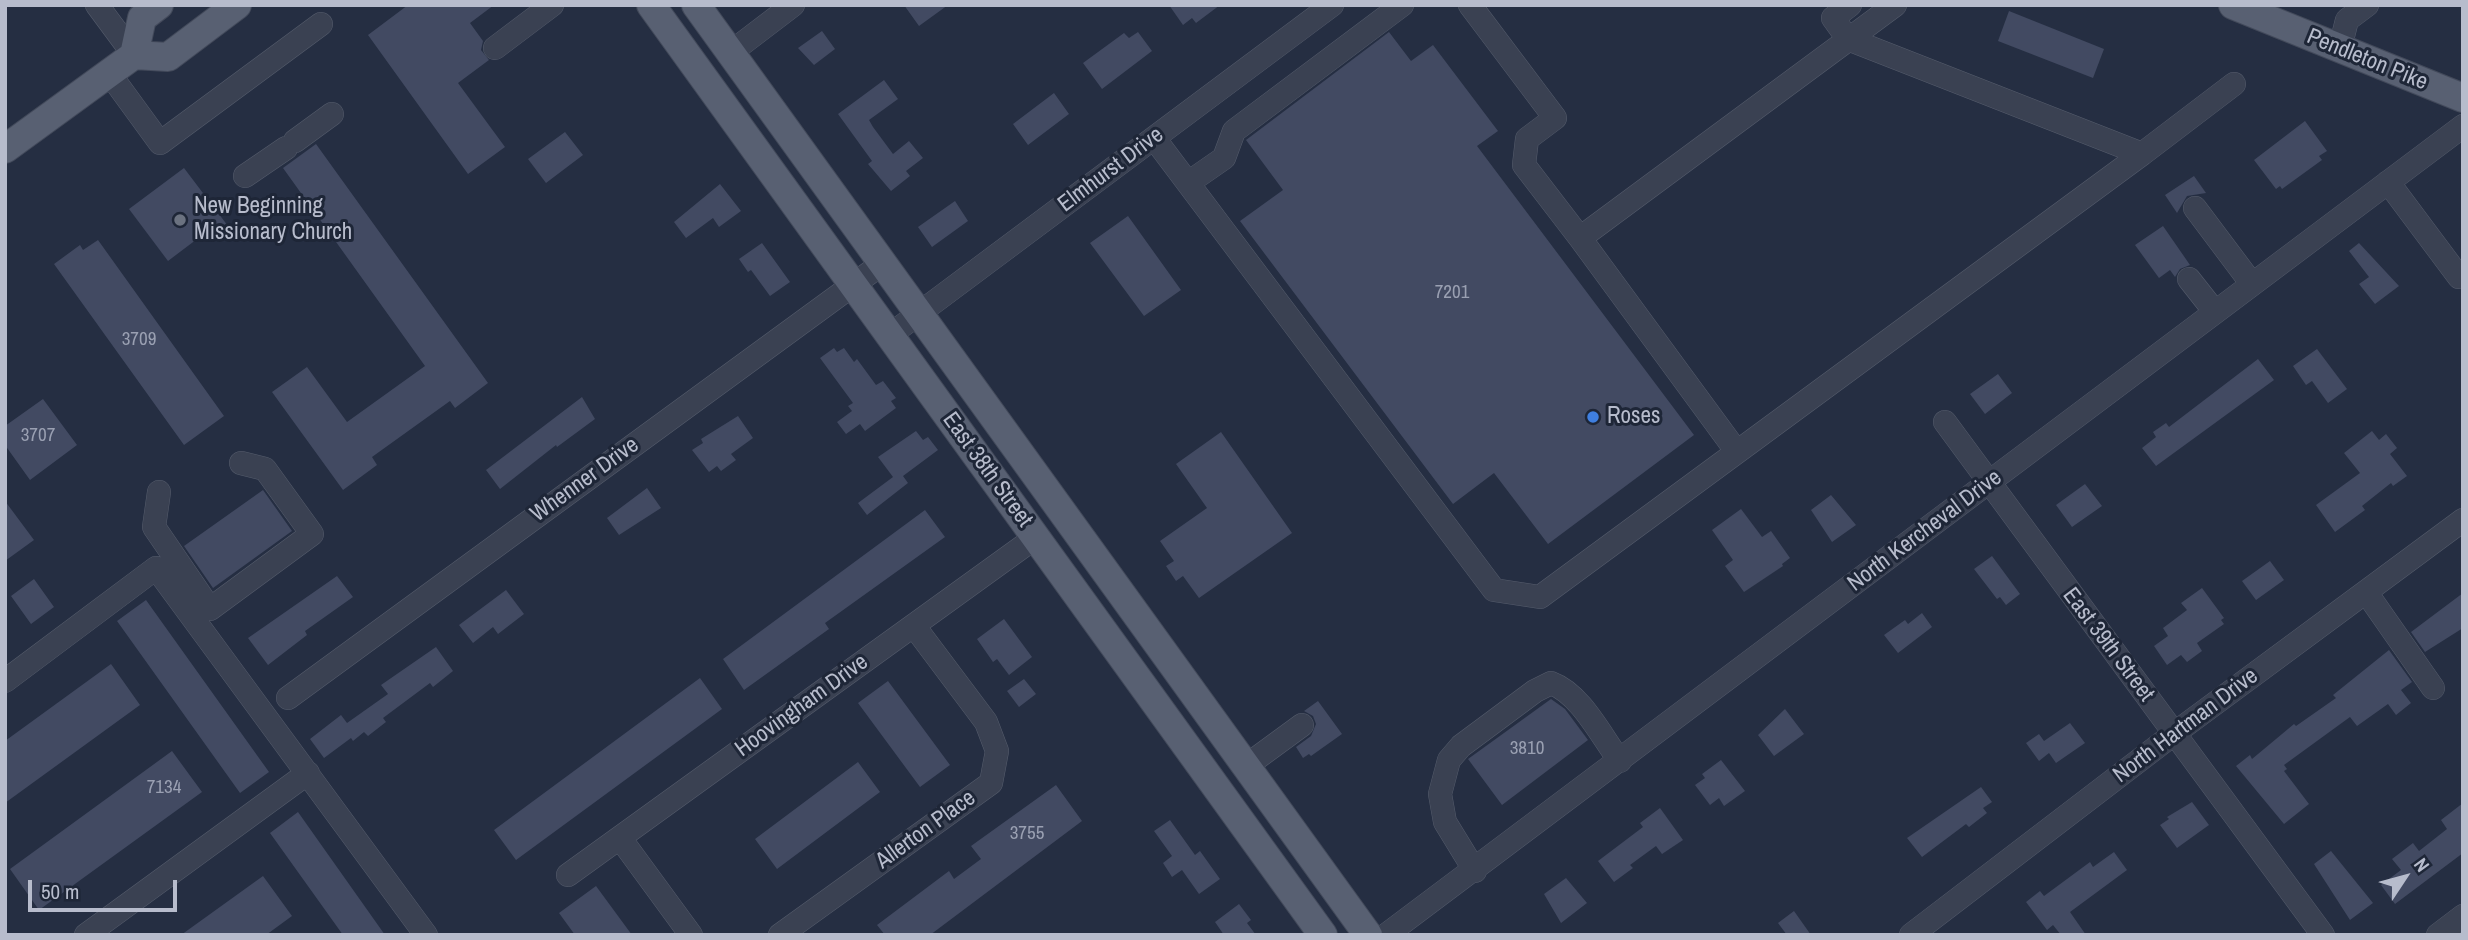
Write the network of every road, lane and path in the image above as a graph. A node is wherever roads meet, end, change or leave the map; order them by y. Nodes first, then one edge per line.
1 (97, 5) edge
2 (159, 5) edge
3 (237, 5) edge
4 (552, 5) edge
5 (651, 5) edge
6 (696, 5) edge
7 (793, 5) edge
8 (1332, 5) edge
9 (1402, 5) edge
10 (1470, 5) edge
11 (1850, 5) edge
12 (1895, 5) edge
13 (2233, 5) edge
14 (2367, 5) edge
15 (321, 24) dead end
16 (1849, 39) junction
17 (495, 48) dead end
18 (2340, 48) junction
19 (730, 53) junction
20 (134, 55) junction
21 (109, 73) junction
22 (2234, 84) dead end
23 (2463, 98) edge
24 (332, 114) dead end
25 (2463, 126) edge
26 (1154, 138) junction
27 (5, 149) edge
28 (2143, 154) junction
29 (245, 176) dead end
30 (2388, 182) junction
31 (1188, 183) junction
32 (2195, 208) dead end
33 (1580, 238) junction
34 (883, 263) junction
35 (2459, 277) dead end
36 (2189, 279) dead end
37 (853, 284) junction
38 (2252, 284) junction
39 (2215, 312) junction
40 (919, 313) junction
41 (890, 335) junction
42 (1945, 422) dead end
43 (1738, 452) junction
44 (241, 463) dead end
45 (1988, 484) junction
46 (159, 492) dead end
47 (2463, 520) edge
48 (1036, 537) junction
49 (2366, 592) junction
50 (914, 626) junction
51 (5, 681) edge
52 (2433, 688) dead end
53 (288, 698) dead end
54 (1302, 725) dead end
55 (2175, 733) junction
56 (1620, 761) junction
57 (1246, 766) junction
58 (309, 773) junction
59 (620, 838) junction
60 (1475, 871) junction
61 (568, 875) dead end
62 (2463, 916) edge
63 (86, 935) edge
64 (426, 935) edge
65 (691, 935) edge
66 (780, 935) edge
67 (1323, 935) edge
68 (1368, 935) edge
69 (1386, 935) edge
70 (1911, 935) edge
71 (2323, 935) edge
72 (2438, 935) edge

1 - 20 street
2 - 20 main road
3 - 20 main road
4 - 17 street
5 - 37 main road, East 38th Street
6 - 19 main road, East 38th Street
7 - 19 street
8 - 26 street, Elmhurst Drive
9 - 31 street
10 - 33 street
11 - 16 street
12 - 16 street
13 - 18 main road, Pendleton Pike
14 - 18 street
15 - 21 street
16 - 28 street
16 - 33 street
18 - 23 main road, Pendleton Pike
19 - 34 main road, East 38th Street
20 - 21 main road
21 - 27 main road
22 - 28 street
24 - 29 street
25 - 30 street, North Kercheval Drive
26 - 31 street
26 - 40 street, Elmhurst Drive
28 - 43 street
30 - 35 street
30 - 38 street, North Kercheval Drive
31 - 43 street
32 - 38 street
33 - 43 street
34 - 37 street, Whenner Drive
34 - 40 main road, East 38th Street
36 - 39 street
37 - 41 main road, East 38th Street
37 - 53 street, Whenner Drive
38 - 39 street, North Kercheval Drive
39 - 45 street, North Kercheval Drive
40 - 41 street, Elmhurst Drive
40 - 57 main road, East 38th Street
41 - 48 main road, East 38th Street
42 - 45 street, East 39th Street
44 - 46 street
45 - 55 street, East 39th Street
45 - 56 street, North Kercheval Drive
47 - 49 street, North Hartman Drive
48 - 50 street, Hoovingham Drive
48 - 67 main road, East 38th Street
49 - 52 street
49 - 55 street, North Hartman Drive
50 - 59 street, Hoovingham Drive
50 - 66 street, Allerton Place
51 - 58 street
54 - 57 street
55 - 70 street, North Hartman Drive
55 - 71 street, East 39th Street
56 - 60 street, North Kercheval Drive
56 - 60 street
57 - 68 main road, East 38th Street
58 - 63 street
58 - 64 street
59 - 61 street, Hoovingham Drive
59 - 65 street
60 - 69 street, North Kercheval Drive
62 - 72 street

